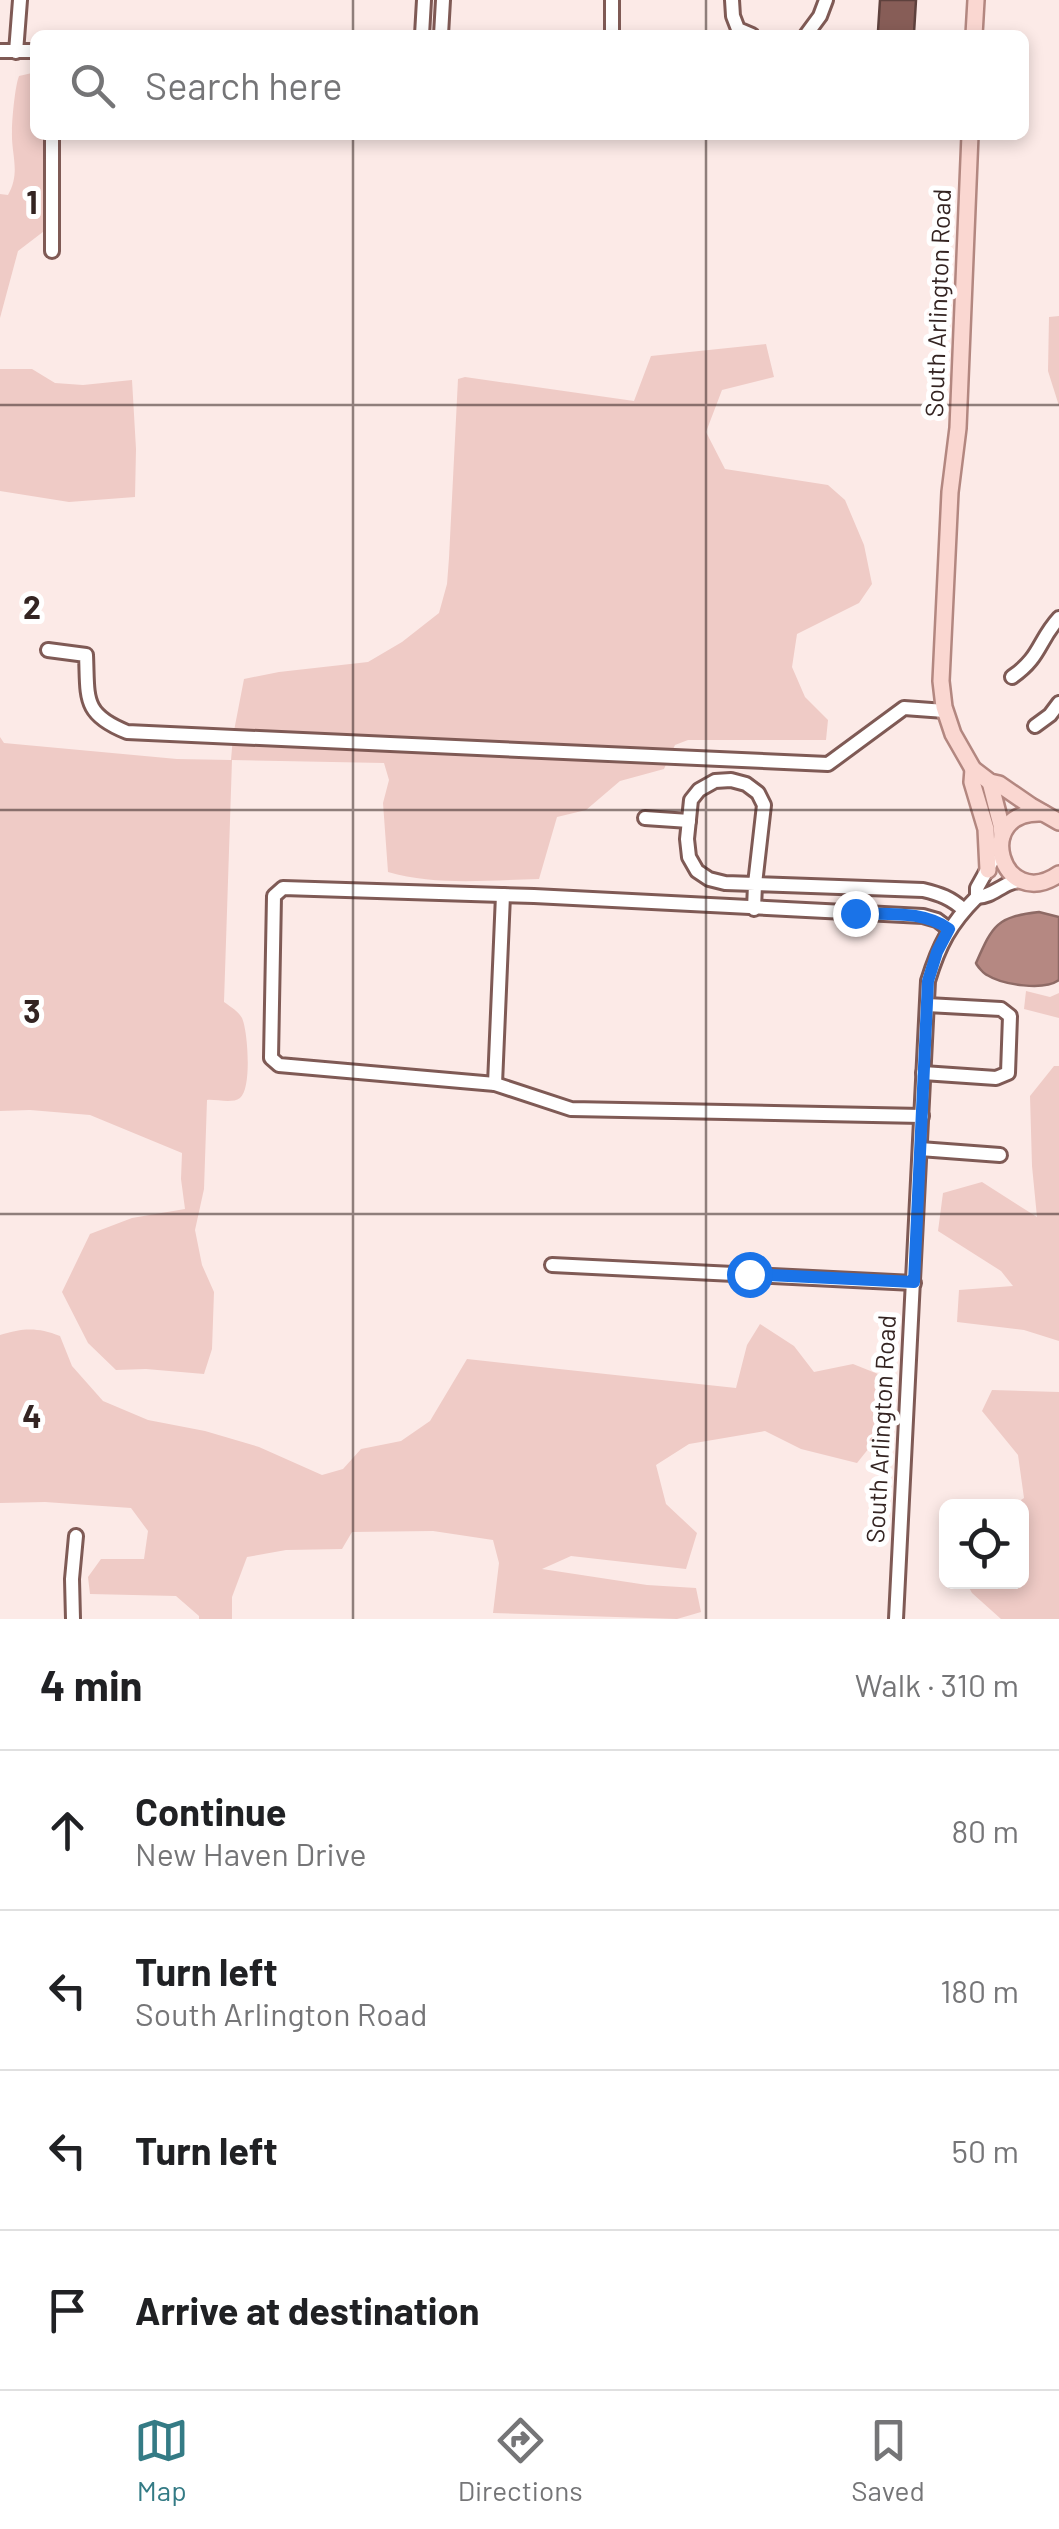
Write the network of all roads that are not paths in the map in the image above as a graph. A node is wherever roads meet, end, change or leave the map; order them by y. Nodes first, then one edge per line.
1 (20, 0) edge
2 (424, 0) edge
3 (442, 0) edge
4 (612, 0) edge
5 (732, 0) edge
6 (826, 0) edge
7 (976, 0) edge
8 (422, 30) edge
9 (441, 30) edge
10 (612, 30) edge
11 (740, 30) edge
12 (810, 30) edge
13 (974, 30) edge
14 (0, 51) edge
15 (30, 51) edge
16 (16, 52) junction
17 (52, 140) edge
18 (970, 140) edge
19 (52, 251) dead end
20 (1059, 618) edge
21 (48, 650) dead end
22 (1012, 677) dead end
23 (1059, 704) edge
24 (946, 712) junction
25 (1035, 726) dead end
26 (973, 769) junction
27 (990, 782) junction
28 (1043, 814) junction
29 (644, 818) dead end
30 (689, 821) junction
31 (1059, 822) edge
32 (1001, 840) junction
33 (988, 870) junction
34 (1059, 874) edge
35 (1024, 882) junction
36 (1041, 882) junction
37 (754, 884) junction
38 (1059, 885) edge
39 (503, 895) junction
40 (976, 897) junction
41 (754, 909) junction
42 (964, 910) junction
43 (949, 929) junction
44 (927, 1005) junction
45 (923, 1074) junction
46 (496, 1084) junction
47 (922, 1116) junction
48 (920, 1148) junction
49 (1000, 1155) dead end
50 (552, 1264) dead end
51 (914, 1282) junction
52 (76, 1536) dead end
53 (73, 1619) edge
54 (896, 1619) edge

1 - 16 street
2 - 8 street
3 - 9 street
4 - 10 street
5 - 11 street
6 - 12 street
7 - 13 main road
14 - 16 street
15 - 16 street
17 - 19 street
18 - 24 main road, South Arlington Road
20 - 22 street
21 - 24 street
23 - 25 street
24 - 26 main road, South Arlington Road
26 - 27 main road
26 - 33 main road
27 - 28 main road
27 - 32 main road
28 - 31 main road
28 - 32 main road
29 - 30 street
30 - 37 street
30 - 37 street
32 - 33 street, South Arlington Road
32 - 35 main road
33 - 40 street, South Arlington Road
34 - 36 main road
35 - 36 main road
35 - 40 street, South Arlington Road
36 - 38 main road
37 - 41 street
37 - 42 street
39 - 41 street
39 - 46 street
39 - 46 street
40 - 42 street, South Arlington Road
41 - 43 street
42 - 43 street, South Arlington Road
43 - 44 street, South Arlington Road
44 - 45 street, South Arlington Road
44 - 45 street
45 - 47 street, South Arlington Road
46 - 47 street
47 - 48 street, South Arlington Road
48 - 49 street
48 - 51 street, South Arlington Road
50 - 51 street
51 - 54 street, South Arlington Road
52 - 53 street

